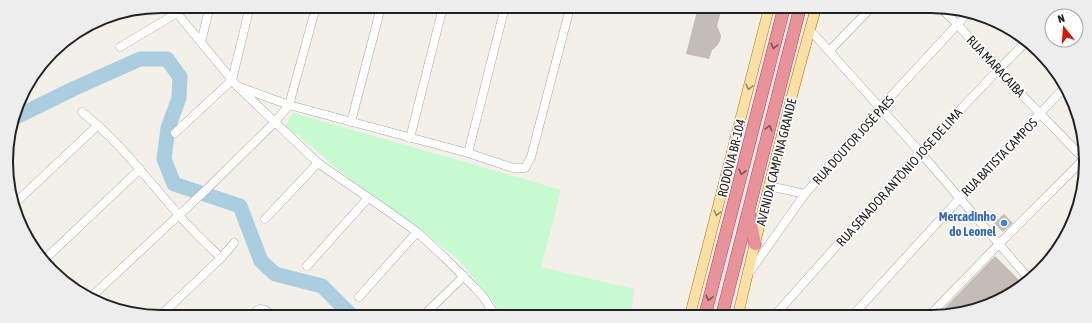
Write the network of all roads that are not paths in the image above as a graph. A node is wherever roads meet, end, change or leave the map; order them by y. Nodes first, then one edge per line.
1 (177, 13) joint
2 (208, 13) edge
3 (249, 13) edge
4 (314, 13) edge
5 (379, 13) edge
6 (441, 13) edge
7 (503, 13) edge
8 (569, 13) edge
9 (768, 13) edge
10 (783, 13) edge
11 (799, 13) edge
12 (815, 13) edge
13 (866, 13) edge
14 (947, 14) edge
15 (964, 17) edge
16 (957, 24) junction
17 (810, 30) junction
18 (201, 42) junction
19 (1023, 45) edge
20 (120, 47) dead end
21 (829, 52) junction
22 (998, 70) junction
23 (235, 83) junction
24 (1062, 92) edge
25 (289, 105) junction
26 (880, 108) junction
27 (82, 112) dead end
28 (1040, 114) junction
29 (275, 122) junction
30 (351, 122) junction
31 (98, 125) junction
32 (175, 133) dead end
33 (410, 138) junction
34 (920, 152) junction
35 (468, 154) junction
36 (1079, 155) edge
37 (318, 163) junction
38 (1079, 163) edge
39 (140, 169) junction
40 (769, 186) junction
41 (805, 194) junction
42 (368, 198) junction
43 (960, 198) junction
44 (18, 200) edge
45 (748, 212) junction
46 (179, 216) junction
47 (265, 219) dead end
48 (417, 232) junction
49 (234, 243) dead end
50 (755, 244) junction
51 (999, 244) junction
52 (48, 256) edge
53 (221, 258) junction
54 (307, 266) dead end
55 (1026, 275) edge
56 (464, 276) junction
57 (747, 276) junction
58 (94, 294) edge
59 (359, 297) dead end
60 (166, 310) edge
61 (429, 310) edge
62 (492, 310) edge
63 (691, 310) edge
64 (706, 310) edge
65 (723, 310) edge
66 (740, 310) edge
67 (779, 310) edge
68 (858, 310) edge
69 (935, 310) edge

1 - 18 street
1 - 20 street
2 - 18 street
3 - 23 street
4 - 25 street
5 - 30 street
6 - 33 street
7 - 35 street
8 - 35 street
9 -> 63 main road
10 -> 64 highway, RODOVIA BR-104
45 -> 11 highway
12 - 17 main road, AVENIDA CAMPINA GRANDE
13 - 21 street
14 - 16 street, RUA MARACAIBA
15 - 16 street, RUA DOUTOR JOSÉ PAES
16 - 22 street, RUA MARACAIBA
16 - 26 street, RUA DOUTOR JOSÉ PAES
17 - 21 street
17 - 40 main road, AVENIDA CAMPINA GRANDE
18 - 23 street
19 - 22 street, RUA SENADOR ANTÔNIO JOSE DE LIMA
21 - 26 street
22 - 28 street, RUA MARACAIBA
22 - 34 street, RUA SENADOR ANTÔNIO JOSE DE LIMA
23 - 25 street
23 - 29 street
23 - 32 street
24 - 28 street, RUA BATISTA CAMPOS
25 - 29 street
25 - 30 street
26 - 34 street
26 - 41 street, RUA DOUTOR JOSÉ PAES
27 - 31 street
28 - 36 street, RUA MARACAIBA
28 - 43 street, RUA BATISTA CAMPOS
29 - 37 street
29 - 46 street
30 - 33 street
31 - 39 street
31 - 44 street
33 - 35 street
34 - 43 street
34 - 67 street, RUA SENADOR ANTÔNIO JOSE DE LIMA
37 - 42 street
37 - 47 street
38 - 51 street
39 - 46 street
39 - 52 street
40 - 41 street
40 - 50 main road, AVENIDA CAMPINA GRANDE
41 - 57 street, RUA DOUTOR JOSÉ PAES
42 - 48 street
42 - 54 street
43 - 51 street
43 - 68 street, RUA BATISTA CAMPOS
45 - 50 highway
45 - 65 highway
46 - 53 street
46 - 58 street
48 - 56 street
48 - 59 street
49 - 53 street
50 - 57 main road, AVENIDA CAMPINA GRANDE
51 - 55 street
51 - 69 street
53 - 60 street
56 - 61 street
56 - 62 street
57 - 66 main road, AVENIDA CAMPINA GRANDE

